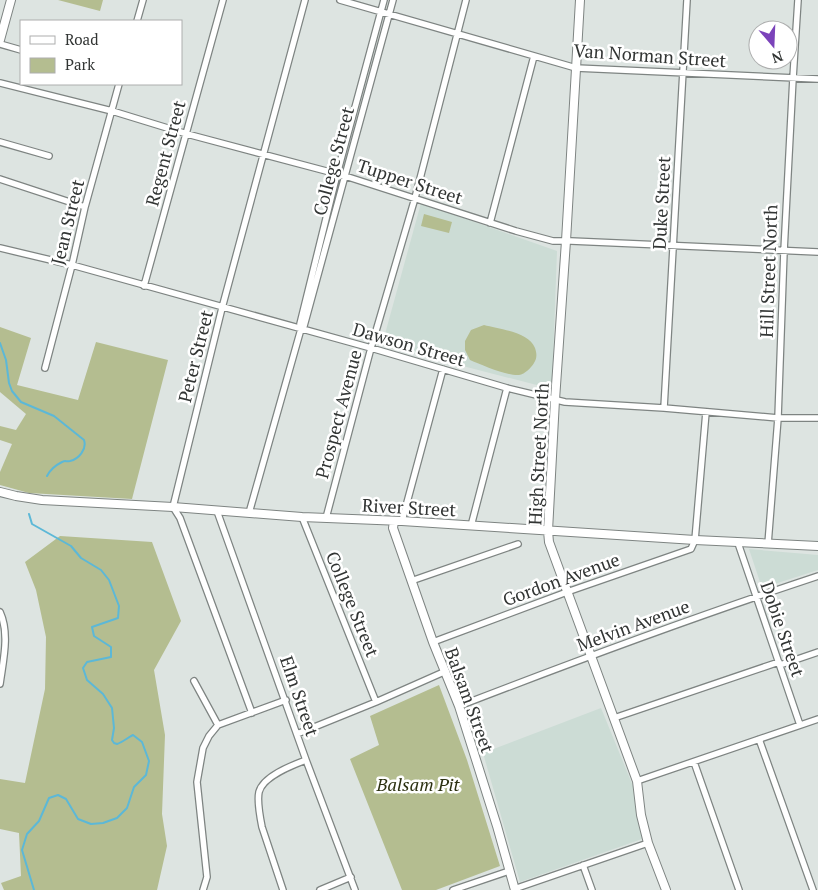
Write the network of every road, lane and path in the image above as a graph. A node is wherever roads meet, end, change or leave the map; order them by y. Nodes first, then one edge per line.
1 (143, 0) edge
2 (223, 0) edge
3 (305, 0) edge
4 (340, 0) edge
5 (384, 0) edge
6 (393, 0) edge
7 (466, 0) edge
8 (580, 0) edge
9 (687, 0) edge
10 (798, 0) edge
11 (10, 3) edge
12 (0, 4) edge
13 (381, 11) junction
14 (389, 14) junction
15 (137, 20) edge
16 (458, 34) junction
17 (0, 42) edge
18 (20, 50) edge
19 (534, 56) junction
20 (576, 68) junction
21 (683, 73) junction
22 (793, 78) junction
23 (818, 79) edge
24 (0, 83) edge
25 (119, 85) edge
26 (112, 111) junction
27 (351, 124) junction
28 (358, 126) junction
29 (187, 134) junction
30 (0, 142) edge
31 (264, 154) junction
32 (49, 156) dead end
33 (337, 174) junction
34 (345, 176) junction
35 (0, 180) edge
36 (415, 198) junction
37 (85, 207) junction
38 (490, 223) junction
39 (566, 241) junction
40 (674, 245) junction
41 (0, 248) edge
42 (784, 251) junction
43 (818, 252) edge
44 (72, 265) junction
45 (144, 286) junction
46 (222, 308) junction
47 (301, 329) junction
48 (371, 348) junction
49 (45, 368) dead end
50 (443, 370) junction
51 (507, 388) junction
52 (555, 400) junction
53 (664, 408) junction
54 (706, 412) junction
55 (778, 418) junction
56 (818, 418) edge
57 (0, 492) edge
58 (173, 507) junction
59 (217, 511) junction
60 (249, 513) junction
61 (302, 517) junction
62 (326, 518) junction
63 (398, 521) junction
64 (471, 526) junction
65 (548, 532) junction
66 (695, 540) junction
67 (738, 543) junction
68 (518, 544) dead end
69 (768, 544) junction
70 (818, 546) edge
71 (818, 576) edge
72 (412, 581) junction
73 (567, 592) junction
74 (756, 597) junction
75 (0, 612) edge
76 (433, 642) junction
77 (818, 652) edge
78 (591, 655) junction
79 (779, 664) junction
80 (446, 671) junction
81 (194, 681) dead end
82 (0, 684) edge
83 (286, 700) junction
84 (376, 702) junction
85 (459, 706) junction
86 (252, 713) junction
87 (614, 718) junction
88 (818, 719) edge
89 (218, 725) junction
90 (800, 725) junction
91 (297, 734) junction
92 (759, 740) junction
93 (306, 760) junction
94 (694, 762) junction
95 (637, 781) junction
96 (648, 843) junction
97 (583, 865) junction
98 (509, 871) junction
99 (351, 877) junction
100 (514, 889) edge
101 (203, 890) edge
102 (283, 890) edge
103 (320, 890) edge
104 (356, 890) edge
105 (452, 890) edge
106 (592, 890) edge
107 (666, 890) edge
108 (740, 890) edge
109 (813, 890) edge

1 - 15 street
2 - 29 street, Regent Street
3 - 31 street, Peter Street
4 - 13 street, Van Norman Street
5 - 13 street, College Street
6 - 14 street, College Street
7 - 16 street, Prospect Avenue
8 - 20 main road, High Street North
9 - 21 street, Duke Street
10 - 22 street, Hill Street North
11 - 12 main road
11 - 17 main road
13 - 14 street, Van Norman Street
13 - 27 street, College Street
14 - 16 street, Van Norman Street
14 - 28 street, College Street
16 - 19 street, Van Norman Street
16 - 36 street, Prospect Avenue
17 - 18 street
19 - 20 street, Van Norman Street
19 - 38 street
20 - 21 street, Van Norman Street
20 - 39 main road, High Street North
21 - 22 street, Van Norman Street
21 - 40 street, Duke Street
22 - 23 street, Van Norman Street
22 - 42 street, Hill Street North
24 - 26 street, Tupper Street
25 - 26 street, Jean Street
26 - 29 street, Tupper Street
26 - 37 street, Jean Street
27 - 28 street
27 - 33 street, College Street
28 - 34 street, College Street
29 - 31 street, Tupper Street
29 - 45 street, Regent Street
30 - 32 street
31 - 33 street, Tupper Street
31 - 46 street, Peter Street
33 - 34 street, Tupper Street
33 - 47 street, College Street
34 - 36 street, Tupper Street
34 - 47 street, College Street
35 - 37 street
36 - 38 street, Tupper Street
36 - 48 street, Prospect Avenue
37 - 44 street, Jean Street
38 - 39 street, Tupper Street
39 - 40 street, Tupper Street
39 - 52 main road, High Street North
40 - 42 street, Tupper Street
40 - 53 street, Duke Street
41 - 44 street, Dawson Street
42 - 43 street, Tupper Street
42 - 55 street, Hill Street North
44 - 45 street, Dawson Street
44 - 49 street, Jean Street
45 - 46 street, Dawson Street
46 - 47 street, Dawson Street
46 - 58 street, Peter Street
47 - 48 street, Dawson Street
47 - 60 street, College Street
48 - 50 street, Dawson Street
48 - 62 street, Prospect Avenue
50 - 51 street, Dawson Street
50 - 63 street
51 - 52 street, Dawson Street
51 - 64 street
52 - 53 street, Dawson Street
52 - 65 main road, High Street North
53 - 54 street, Dawson Street
54 - 55 street, Dawson Street
54 - 66 street
55 - 56 street, Dawson Street
55 - 69 street, Hill Street North
57 - 58 main road, River Street
58 - 59 main road, River Street
58 - 86 street
59 - 60 main road, River Street
59 - 83 street, Elm Street
60 - 61 main road, River Street
61 - 62 main road, River Street
61 - 84 street, College Street
62 - 63 main road, River Street
63 - 64 main road, River Street
63 - 72 main road, Balsam Street
64 - 65 main road, River Street
65 - 66 main road, River Street
65 - 73 main road, High Street North
66 - 67 main road, River Street
66 - 73 street, Gordon Avenue
67 - 69 main road, River Street
67 - 74 street, Dobie Street
68 - 72 street
69 - 70 main road, River Street
71 - 74 street, Melvin Avenue
72 - 76 main road, Balsam Street
73 - 76 street, Gordon Avenue
73 - 78 main road, High Street North
74 - 78 street, Melvin Avenue
74 - 79 street, Dobie Street
75 - 82 street
76 - 80 main road, Balsam Street
77 - 79 street
78 - 85 street, Melvin Avenue
78 - 87 main road, High Street North
79 - 87 street
79 - 90 street, Dobie Street
80 - 84 street
80 - 85 main road, Balsam Street
81 - 89 street
83 - 86 street
83 - 91 street, Elm Street
84 - 91 street
85 - 98 main road, Balsam Street
86 - 89 street
87 - 95 main road, High Street North
88 - 90 street
89 - 101 street
90 - 92 street
91 - 93 street, Elm Street
92 - 94 street
92 - 109 street
93 - 99 street, Elm Street
93 - 102 street
94 - 95 street
94 - 108 street
95 - 96 main road, High Street North
96 - 97 street
96 - 107 main road, High Street North
97 - 100 street
97 - 106 street
98 - 100 main road, Balsam Street
98 - 105 street
99 - 103 street
99 - 104 street, Elm Street

